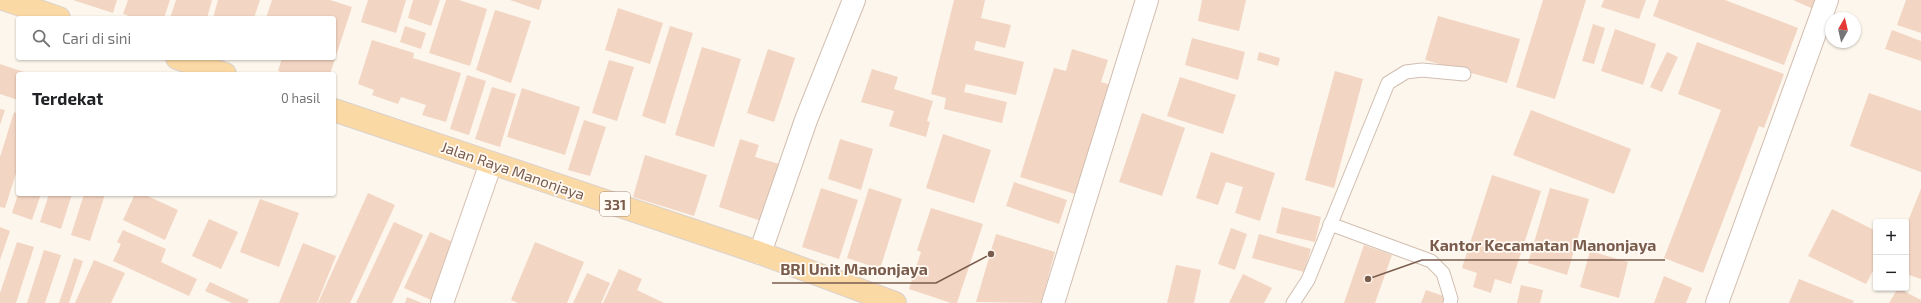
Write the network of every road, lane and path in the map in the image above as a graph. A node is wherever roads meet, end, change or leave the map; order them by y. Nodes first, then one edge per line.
1 (6, 0) edge
2 (854, 0) edge
3 (1147, 0) edge
4 (1827, 0) edge
5 (53, 16) edge
6 (183, 60) edge
7 (219, 72) edge
8 (1464, 74) dead end
9 (336, 111) edge
10 (491, 163) junction
11 (1330, 224) junction
12 (760, 253) junction
13 (442, 303) edge
14 (895, 303) edge
15 (1053, 303) edge
16 (1293, 303) edge
17 (1450, 303) edge
18 (1717, 303) edge

1 - 5 main road
2 - 12 street
3 - 15 street
4 - 18 street
6 - 7 main road
8 - 11 lane
9 - 10 main road, Jalan Raya Manonjaya / 331
10 - 12 main road, Jalan Raya Manonjaya / 331
10 - 13 street
11 - 16 lane
11 - 17 lane
12 - 14 main road, Jalan Raya Manonjaya / 331

